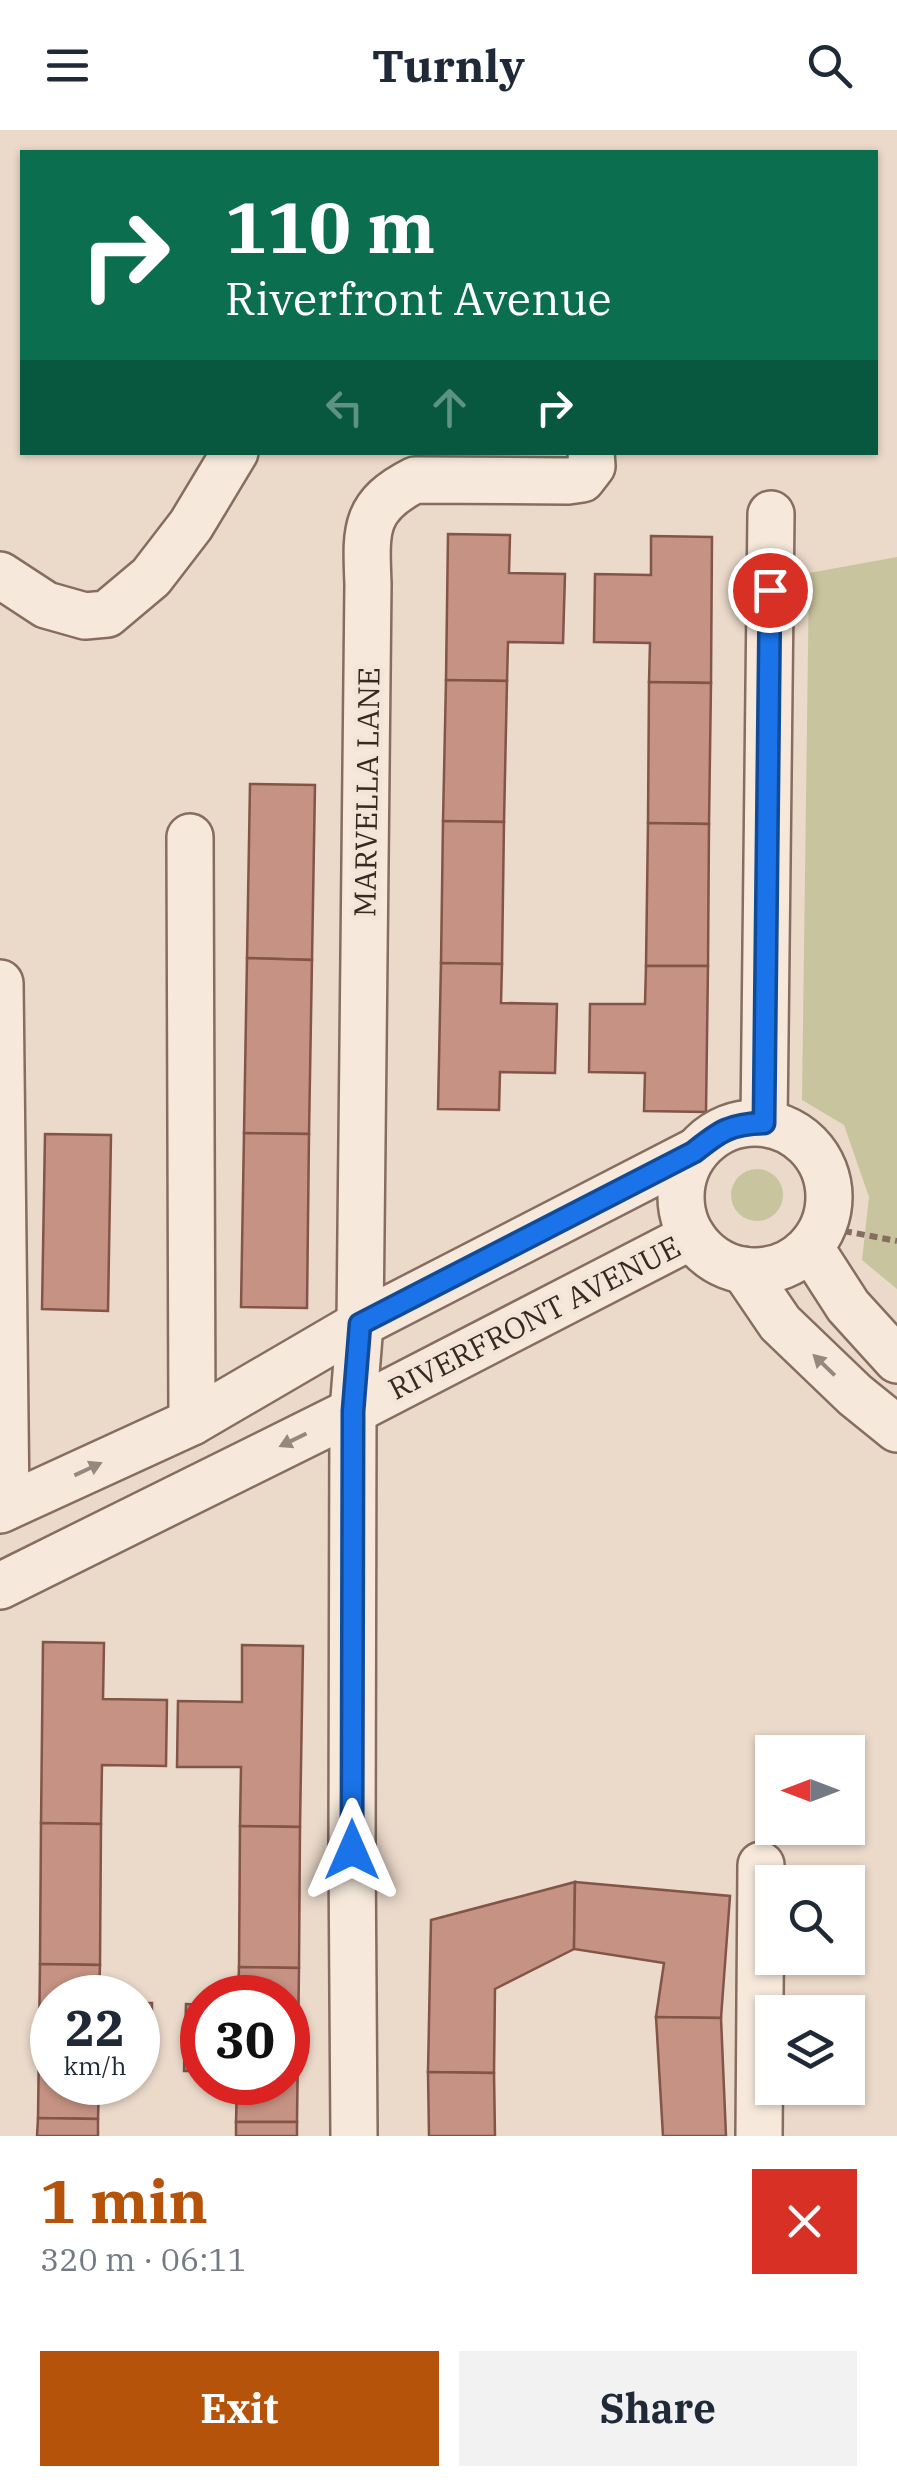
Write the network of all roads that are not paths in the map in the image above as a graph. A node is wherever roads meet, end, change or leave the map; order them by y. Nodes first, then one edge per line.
1 (233, 455) edge
2 (591, 455) edge
3 (771, 514) dead end
4 (0, 575) edge
5 (190, 837) dead end
6 (0, 983) edge
7 (764, 1123) junction
8 (694, 1152) junction
9 (692, 1236) junction
10 (816, 1237) junction
11 (744, 1270) junction
12 (360, 1324) junction
13 (897, 1360) edge
14 (353, 1411) junction
15 (192, 1422) junction
16 (897, 1430) edge
17 (3, 1509) edge
18 (0, 1586) edge
19 (760, 1975) edge
20 (354, 2136) edge
21 (759, 2136) edge

1 - 4 street
2 - 12 street, MARVELLA LANE
3 - 7 street
5 - 15 street
6 - 17 street
7 - 8 street
7 - 10 street
8 - 9 street
8 - 12 street
9 - 11 street
9 - 14 street, RIVERFRONT AVENUE
10 - 11 street
10 - 13 street
16 -> 11 street
12 - 14 street
12 - 15 street
14 -> 18 street, RIVERFRONT AVENUE
14 - 20 street
17 -> 15 street
19 - 21 street

